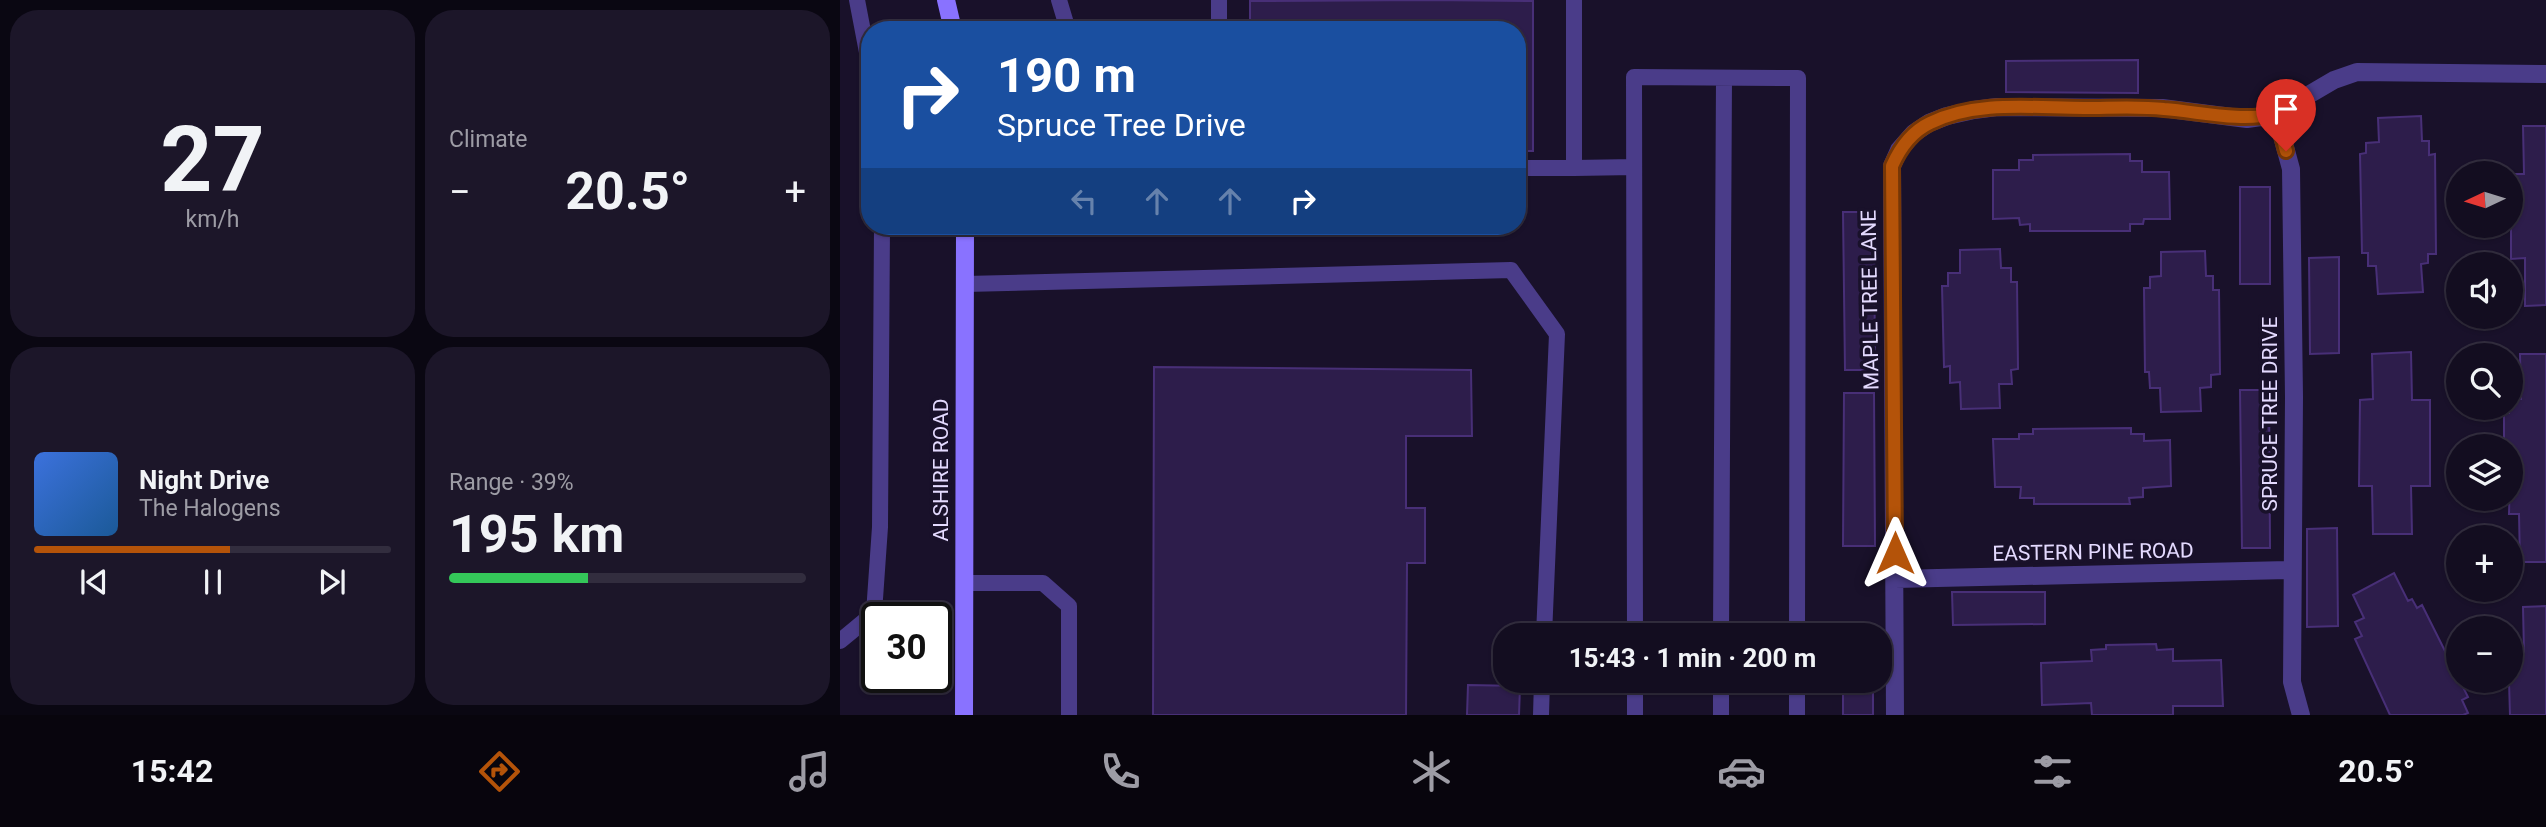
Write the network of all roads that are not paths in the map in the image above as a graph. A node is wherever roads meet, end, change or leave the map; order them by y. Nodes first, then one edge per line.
1 (857, 0) edge
2 (946, 0) edge
3 (1059, 0) edge
4 (1219, 0) edge
5 (1574, 0) edge
6 (861, 21) edge
7 (951, 21) edge
8 (1065, 21) edge
9 (1219, 21) edge
10 (2546, 74) edge
11 (1724, 78) junction
12 (2276, 114) junction
13 (1634, 167) junction
14 (1526, 168) edge
15 (1574, 168) junction
16 (882, 235) edge
17 (965, 235) edge
18 (965, 284) junction
19 (2292, 570) junction
20 (1895, 579) junction
21 (964, 583) junction
22 (1545, 623) edge
23 (1635, 623) edge
24 (1721, 623) edge
25 (1797, 623) edge
26 (840, 641) edge
27 (1542, 693) edge
28 (1635, 693) edge
29 (1721, 693) edge
30 (1797, 693) edge
31 (964, 715) edge
32 (1069, 715) edge
33 (1541, 715) edge
34 (1635, 715) edge
35 (1721, 715) edge
36 (1797, 715) edge
37 (1895, 715) edge
38 (2301, 715) edge

1 - 6 lane
2 - 7 street
3 - 8 lane
4 - 9 lane
5 - 15 lane
10 - 12 street
11 - 13 lane
11 - 24 lane
11 - 25 lane
12 - 19 street, SPRUCE TREE DRIVE
12 - 20 street, MAPLE TREE LANE
13 - 15 lane
13 - 23 lane
14 - 15 lane
16 - 26 lane
17 - 18 street, ALSHIRE ROAD
18 - 21 street, ALSHIRE ROAD
18 - 22 lane
19 - 20 street, EASTERN PINE ROAD
19 - 38 street, SPRUCE TREE DRIVE
20 - 37 street, MAPLE TREE LANE
21 - 31 street, ALSHIRE ROAD
21 - 32 lane
27 - 33 lane
28 - 34 lane
29 - 35 lane
30 - 36 lane

